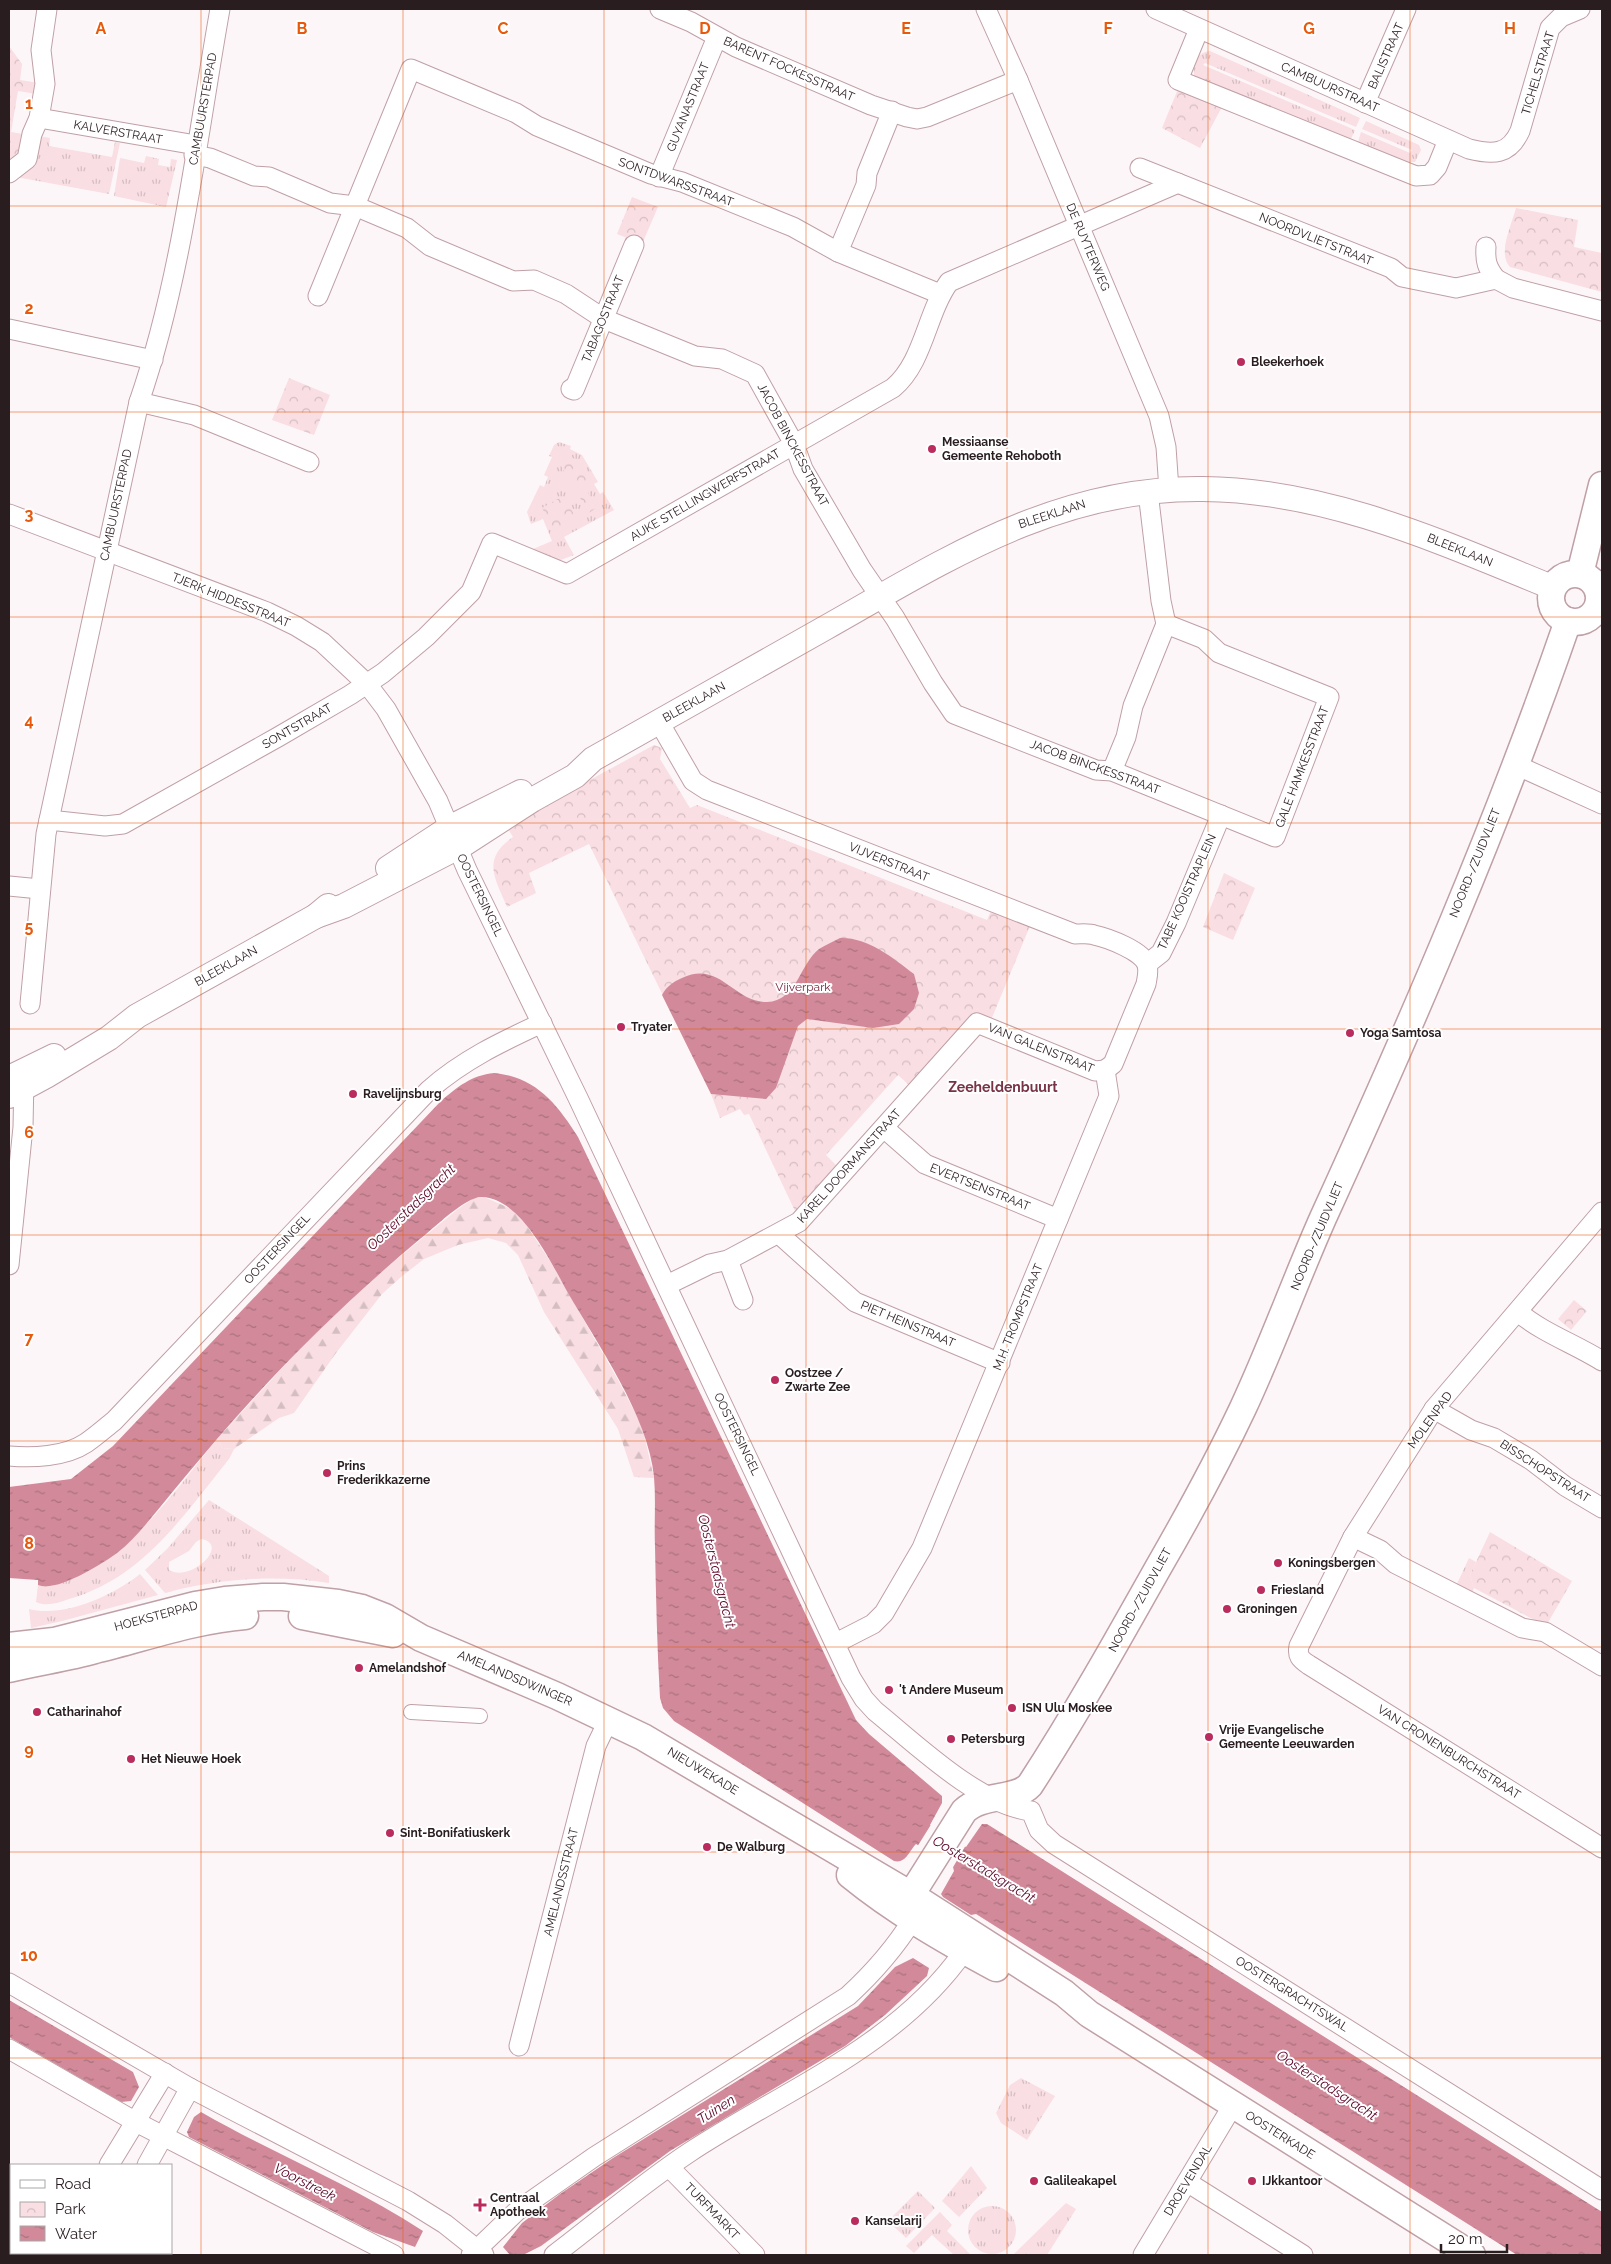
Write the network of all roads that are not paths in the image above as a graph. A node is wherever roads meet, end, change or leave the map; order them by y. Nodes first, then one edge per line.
1 (47, 9) edge
2 (220, 9) edge
3 (660, 9) edge
4 (986, 9) edge
5 (1156, 9) edge
6 (1406, 9) edge
7 (1580, 9) edge
8 (1200, 29) junction
9 (717, 37) junction
10 (1018, 80) junction
11 (1365, 103) junction
12 (892, 111) junction
13 (39, 118) junction
14 (1448, 140) junction
15 (1507, 148) joint
16 (195, 150) junction
17 (1140, 168) dead end
18 (9, 173) edge
19 (659, 177) junction
20 (1178, 183) junction
21 (355, 206) junction
22 (1079, 226) junction
23 (634, 245) dead end
24 (1486, 247) dead end
25 (838, 252) junction
26 (1496, 279) junction
27 (940, 294) junction
28 (318, 296) dead end
29 (1602, 310) edge
30 (604, 319) junction
31 (9, 329) edge
32 (153, 360) junction
33 (571, 389) dead end
34 (139, 402) junction
35 (794, 444) junction
36 (309, 462) dead end
37 (1602, 485) edge
38 (1159, 491) junction
39 (9, 514) edge
40 (492, 543) joint
41 (106, 550) junction
42 (1580, 574) junction
43 (1554, 588) junction
44 (881, 597) junction
45 (1600, 607) edge
46 (1568, 621) junction
47 (1166, 624) junction
48 (368, 684) junction
49 (659, 722) junction
50 (1516, 765) junction
51 (1112, 771) junction
52 (1602, 804) edge
53 (1221, 815) junction
54 (49, 820) junction
55 (1274, 837) joint
56 (453, 838) junction
57 (9, 886) edge
58 (40, 890) junction
59 (1147, 964) junction
60 (30, 1004) dead end
61 (542, 1023) junction
62 (977, 1023) joint
63 (1105, 1070) junction
64 (16, 1083) edge
65 (884, 1128) junction
66 (1058, 1220) junction
67 (1599, 1221) edge
68 (779, 1234) junction
69 (728, 1260) junction
70 (9, 1264) edge
71 (667, 1285) junction
72 (744, 1300) dead end
73 (1518, 1312) junction
74 (1602, 1361) edge
75 (1000, 1363) junction
76 (1434, 1409) junction
77 (9, 1456) edge
78 (1602, 1508) edge
79 (1353, 1537) junction
80 (302, 1607) junction
81 (836, 1643) junction
82 (9, 1646) edge
83 (1298, 1654) joint
84 (1602, 1666) edge
85 (9, 1669) edge
86 (412, 1712) dead end
87 (480, 1716) dead end
88 (609, 1719) junction
89 (989, 1798) junction
90 (1602, 1848) edge
91 (909, 1909) junction
92 (964, 1951) junction
93 (9, 1983) edge
94 (1089, 2014) junction
95 (519, 2046) dead end
96 (9, 2049) edge
97 (165, 2074) junction
98 (190, 2088) junction
99 (1233, 2105) junction
100 (136, 2122) junction
101 (164, 2136) junction
102 (109, 2164) edge
103 (148, 2164) edge
104 (669, 2167) junction
105 (1187, 2182) junction
106 (1602, 2190) edge
107 (478, 2253) edge
108 (394, 2255) edge
109 (554, 2255) edge
110 (755, 2255) edge
111 (1143, 2255) edge
112 (1303, 2255) edge
113 (1472, 2255) edge

1 - 13 street
2 - 16 street, CAMBUURSTERPAD
3 - 9 street, BARENT FOCKESSTRAAT
4 - 10 street, DE RUYTERWEG
5 - 8 street, CAMBUURSTRAAT
6 - 11 street, BALISTRAAT
7 - 15 street, TICHELSTRAAT
8 - 11 street, CAMBUURSTRAAT
8 - 14 street
9 - 12 street, BARENT FOCKESSTRAAT
9 - 19 street, GUYANASTRAAT
10 - 12 street, BARENT FOCKESSTRAAT
10 - 22 street, DE RUYTERWEG
11 - 14 street, CAMBUURSTRAAT
12 - 25 street
13 - 16 street, KALVERSTRAAT
13 - 18 street
14 - 15 street, CAMBUURSTRAAT
16 - 21 street, JACOB BINCKESSTRAAT
16 - 32 street, CAMBUURSTERPAD
17 - 20 street, NOORDVLIETSTRAAT
19 - 21 street, SONTDWARSSTRAAT
19 - 25 street, SONTDWARSSTRAAT
20 - 22 street, AUKE STELLINGWERFSTRAAT
20 - 26 street, NOORDVLIETSTRAAT
21 - 28 street
21 - 30 street, JACOB BINCKESSTRAAT
22 - 27 street, AUKE STELLINGWERFSTRAAT
22 - 38 street, DE RUYTERWEG
23 - 30 street, TABAGOSTRAAT
24 - 26 street
25 - 27 street, SONTDWARSSTRAAT
26 - 29 street
27 - 35 street, AUKE STELLINGWERFSTRAAT
30 - 33 street, TABAGOSTRAAT
30 - 35 street, JACOB BINCKESSTRAAT
31 - 32 street
32 - 34 street, CAMBUURSTERPAD
34 - 36 street
34 - 41 street, CAMBUURSTERPAD
35 - 40 street, AUKE STELLINGWERFSTRAAT
35 - 44 street, JACOB BINCKESSTRAAT
37 - 42 main road
38 - 43 street, BLEEKLAAN
38 - 44 street, BLEEKLAAN
38 - 47 street, DE RUYTERWEG
39 - 41 street, TJERK HIDDESSTRAAT
40 - 48 street, SONTSTRAAT
41 - 48 street, TJERK HIDDESSTRAAT
41 - 54 street, CAMBUURSTERPAD
42 - 43 main road
42 - 45 main road
43 - 46 main road
44 - 49 street, BLEEKLAAN
44 - 51 street, JACOB BINCKESSTRAAT
45 - 46 main road
46 - 50 main road, NOORD-/ZUIDVLIET
47 - 51 street
47 - 55 street, GALE HAMKESSTRAAT
48 - 54 street, SONTSTRAAT
48 - 56 street, TJERK HIDDESSTRAAT
49 - 56 street, BLEEKLAAN
49 - 59 street, VIJVERSTRAAT
50 - 52 street
50 - 89 main road, NOORD-/ZUIDVLIET
51 - 53 street, JACOB BINCKESSTRAAT
53 - 55 street, JACOB BINCKESSTRAAT
53 - 59 street, TABE KOOISTRAPLEIN
54 - 58 street, CAMBUURSTERPAD
56 - 61 street, OOSTERSINGEL
56 - 64 street, BLEEKLAAN
57 - 58 street
58 - 60 street, CAMBUURSTERPAD
59 - 63 street
61 - 71 street, OOSTERSINGEL
61 - 77 street, OOSTERSINGEL
62 - 63 street, VAN GALENSTRAAT
62 - 65 street, KAREL DOORMANSTRAAT
63 - 66 street, M.H. TROMPSTRAAT
64 - 70 street
65 - 66 street, EVERTSENSTRAAT
65 - 68 street, KAREL DOORMANSTRAAT
66 - 75 street, M.H. TROMPSTRAAT
67 - 73 street, MOLENPAD
68 - 69 street, KAREL DOORMANSTRAAT
68 - 75 street, PIET HEINSTRAAT
69 - 71 street, KAREL DOORMANSTRAAT
69 - 72 street
71 - 81 street, OOSTERSINGEL
73 - 74 street
73 - 76 street, MOLENPAD
75 - 81 street, M.H. TROMPSTRAAT
76 - 78 street, BISSCHOPSTRAAT
76 - 79 street, MOLENPAD
79 - 83 street, MOLENPAD
79 - 84 street
80 - 82 main road, HOEKSTERPAD
80 - 85 main road, HOEKSTERPAD
80 - 88 main road, AMELANDSDWINGER
81 - 89 street, OOSTERSINGEL
83 - 90 street, VAN CRONENBURCHSTRAAT
86 - 87 street
88 - 91 main road, NIEUWEKADE
88 - 95 street, AMELANDSSTRAAT
89 - 91 main road, NOORD-/ZUIDVLIET
89 - 106 street, OOSTERGRACHTSWAL
91 - 92 main road, OOSTERKADE
91 - 94 main road, OOSTERKADE
91 - 107 street
92 - 94 main road, OOSTERKADE
92 - 104 street
93 - 97 street
94 - 99 main road, OOSTERKADE
96 - 100 street
97 - 98 street
97 - 100 street
98 - 101 street
98 - 107 street
99 - 105 street, DROEVENDAL
99 - 113 main road, OOSTERKADE
100 - 101 street
100 - 102 street
101 - 103 street
101 - 108 street
104 - 109 street
104 - 110 street, TURFMARKT
105 - 111 street, DROEVENDAL
105 - 112 street

